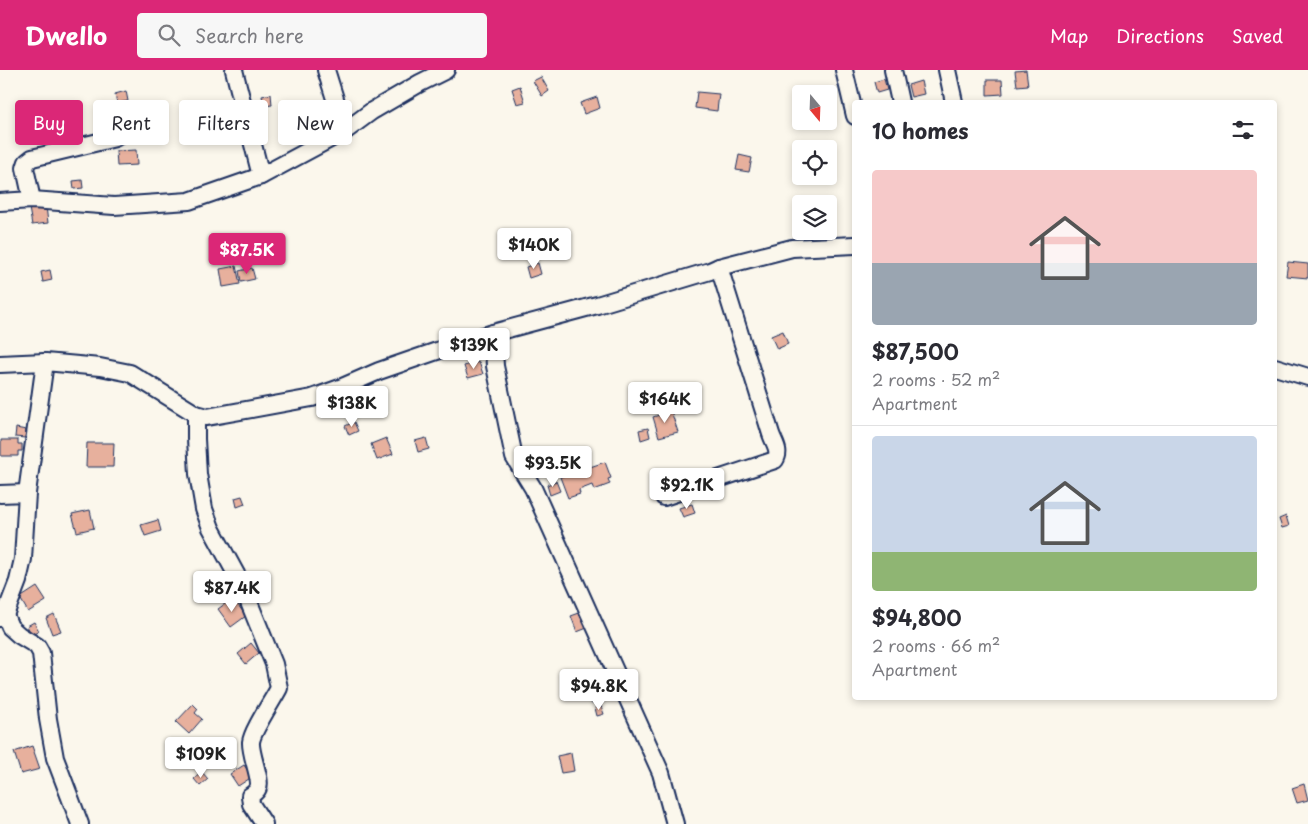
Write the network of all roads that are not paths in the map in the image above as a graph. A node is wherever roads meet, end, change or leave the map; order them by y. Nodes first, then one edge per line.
1 (234, 70) edge
2 (326, 70) edge
3 (446, 70) edge
4 (844, 70) edge
5 (893, 70) edge
6 (947, 70) edge
7 (335, 100) edge
8 (900, 100) edge
9 (954, 100) edge
10 (852, 103) edge
11 (352, 126) edge
12 (93, 143) edge
13 (319, 145) edge
14 (262, 176) junction
15 (32, 200) junction
16 (0, 202) edge
17 (852, 245) edge
18 (719, 267) junction
19 (493, 333) junction
20 (45, 362) junction
21 (0, 364) edge
22 (1277, 368) edge
23 (1308, 377) edge
24 (196, 414) junction
25 (27, 493) junction
26 (0, 494) edge
27 (664, 497) dead end
28 (2, 616) edge
29 (80, 824) edge
30 (264, 824) edge
31 (676, 824) edge

1 - 14 street
2 - 7 street
3 - 11 street
4 - 10 street
5 - 8 street
6 - 9 street
12 - 15 street
13 - 14 street
14 - 15 street
15 - 16 street
17 - 18 street
18 - 19 street
18 - 27 street
19 - 24 street
19 - 31 street
20 - 21 street
20 - 24 street
20 - 25 street
22 - 23 street
24 - 30 street
25 - 26 street
25 - 28 street
28 - 29 street

